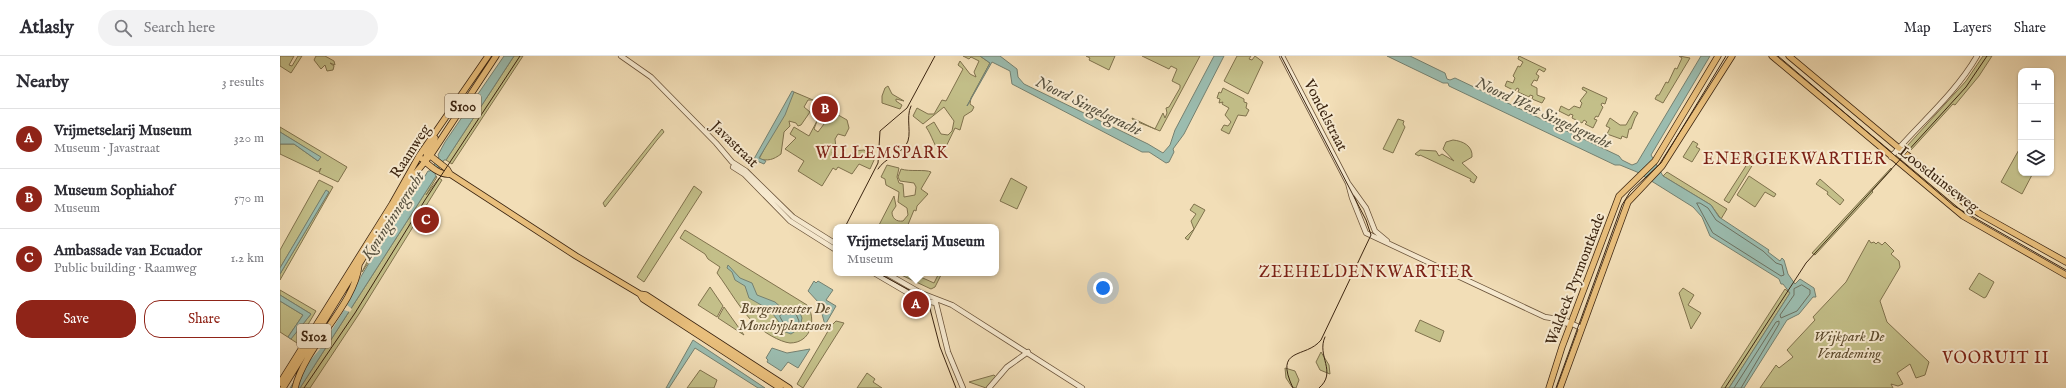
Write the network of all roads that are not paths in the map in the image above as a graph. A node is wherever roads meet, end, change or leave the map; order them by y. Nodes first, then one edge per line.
1 (488, 56) edge
2 (496, 56) edge
3 (621, 56) edge
4 (1718, 56) edge
5 (1732, 56) edge
6 (1772, 56) edge
7 (1789, 56) edge
8 (1976, 56) edge
9 (1283, 57) edge
10 (1898, 149) junction
11 (426, 153) junction
12 (419, 156) junction
13 (1891, 157) junction
14 (424, 161) junction
15 (733, 167) dead end
16 (450, 174) junction
17 (1348, 183) junction
18 (833, 242) edge
19 (1388, 242) junction
20 (833, 248) edge
21 (2066, 262) edge
22 (360, 263) junction
23 (2066, 275) edge
24 (879, 276) edge
25 (891, 276) edge
26 (640, 294) junction
27 (1571, 324) junction
28 (1581, 328) junction
29 (1028, 352) junction
30 (1560, 352) junction
31 (1571, 360) junction
32 (280, 383) edge
33 (283, 388) edge
34 (296, 388) edge
35 (780, 388) edge
36 (789, 388) edge
37 (963, 388) edge
38 (989, 388) edge
39 (1082, 388) edge
40 (1549, 388) edge
41 (1560, 388) edge

1 - 11 main road, Raamweg / S100
2 - 11 main road, Raamweg / S100
3 - 18 street, Javastraat
4 - 27 main road, Waldeck Pyrmontkade
5 - 28 main road
6 - 13 main road, Loosduinseweg
7 - 10 main road
8 - 10 street
9 - 17 street, Vondelstraat
10 - 13 street
10 - 21 main road
11 - 12 main road, Raamweg / S100
11 - 14 main road, Raamweg / S100
11 - 16 main road
12 - 14 main road
12 - 32 main road, Raamweg / S102
13 - 23 main road, Loosduinseweg
14 - 16 main road
14 - 22 main road, Raamweg / S102
15 - 20 street, Javastraat
16 - 26 main road
17 - 19 street, Vondelstraat
17 - 19 street, Vondelstraat
19 - 27 street
22 - 33 main road, Raamweg / S102
22 - 34 main road
24 - 37 street
25 - 29 street
26 - 35 main road
26 - 36 main road
27 - 28 street
27 - 30 main road, Waldeck Pyrmontkade
28 - 31 main road
29 - 38 street
29 - 39 street
30 - 31 main road
30 - 40 main road, Waldeck Pyrmontkade
31 - 41 main road

